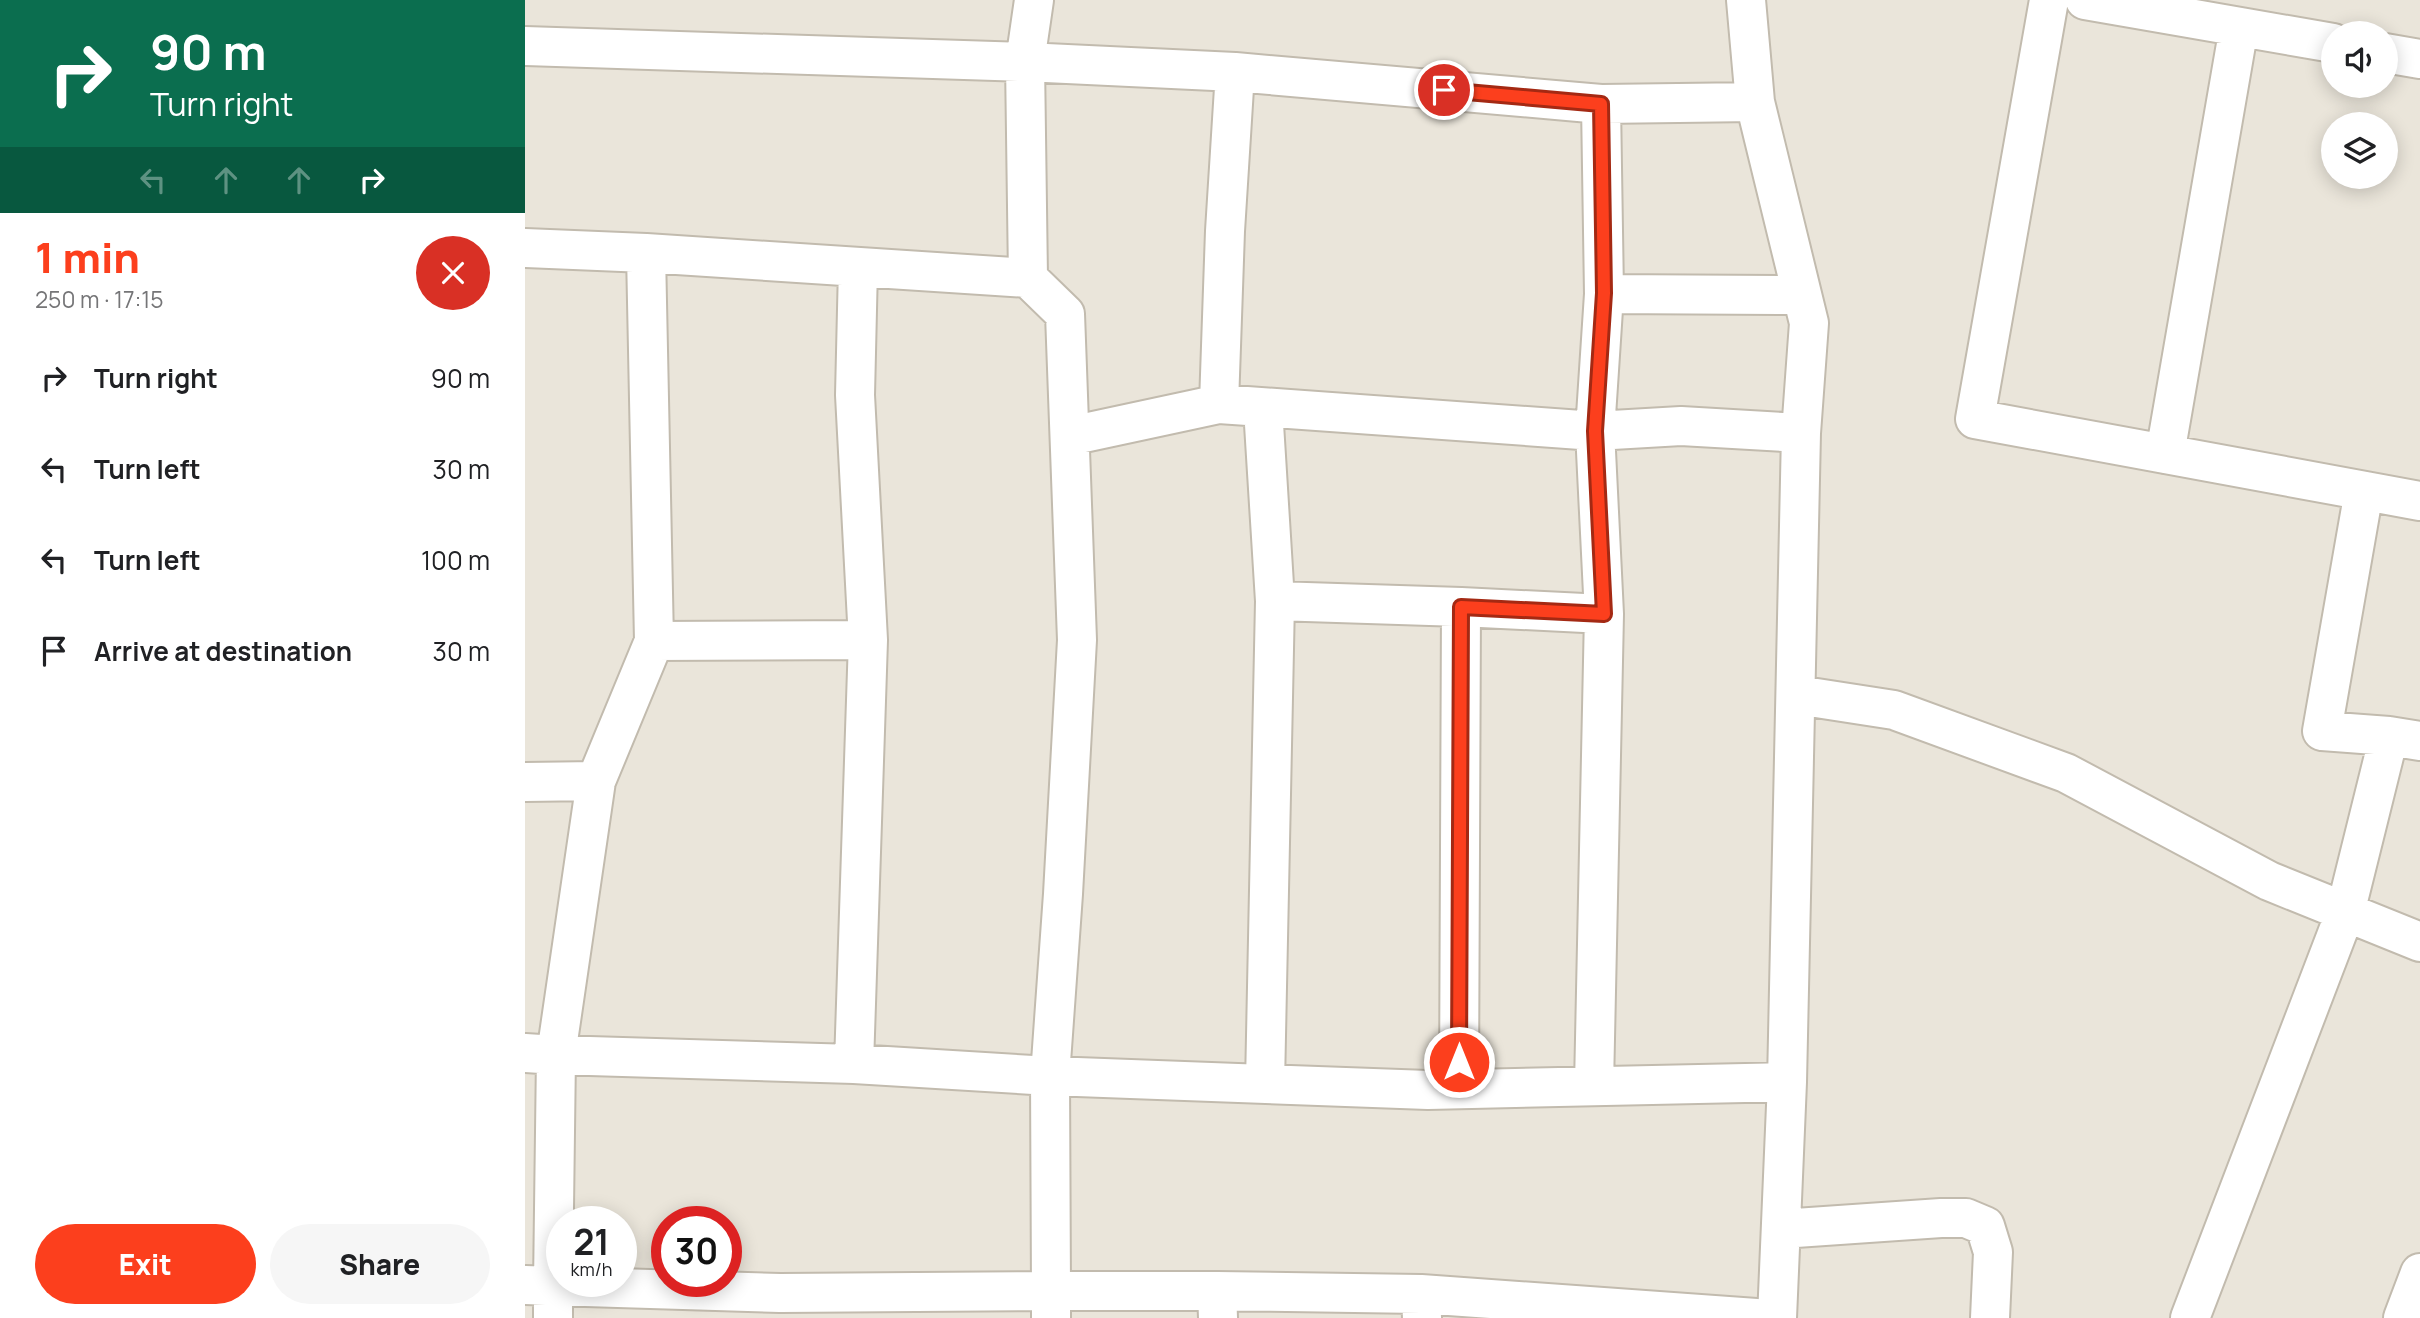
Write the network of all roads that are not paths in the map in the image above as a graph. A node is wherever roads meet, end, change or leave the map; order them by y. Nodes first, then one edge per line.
1 (1034, 0) edge
2 (1745, 0) edge
3 (2049, 0) edge
4 (2085, 0) edge
5 (2239, 27) junction
6 (2321, 41) edge
7 (525, 46) edge
8 (2398, 55) edge
9 (2420, 59) edge
10 (1025, 62) junction
11 (1235, 72) junction
12 (1755, 102) junction
13 (1601, 104) junction
14 (525, 248) edge
15 (646, 253) junction
16 (857, 267) junction
17 (1028, 278) junction
18 (1604, 293) junction
19 (1802, 295) junction
20 (1219, 404) junction
21 (1263, 408) junction
22 (1595, 431) junction
23 (1801, 433) junction
24 (1070, 436) junction
25 (2165, 454) junction
26 (2364, 491) junction
27 (2420, 501) edge
28 (1275, 601) junction
29 (1461, 607) junction
30 (1604, 614) junction
31 (868, 640) junction
32 (654, 641) junction
33 (1797, 695) junction
34 (2405, 739) edge
35 (597, 781) junction
36 (525, 782) edge
37 (2345, 913) junction
38 (2420, 942) edge
39 (541, 1054) edge
40 (854, 1064) junction
41 (1050, 1076) junction
42 (1787, 1082) junction
43 (1265, 1084) junction
44 (1594, 1086) junction
45 (1459, 1089) junction
46 (1781, 1229) junction
47 (2420, 1273) edge
48 (544, 1296) edge
49 (1051, 1304) edge
50 (1217, 1304) edge
51 (1421, 1306) edge
52 (1756, 1318) edge
53 (1777, 1318) edge
54 (1990, 1318) edge
55 (2190, 1318) edge
56 (2403, 1318) edge

1 - 10 street
2 - 12 street
3 - 25 street
4 - 5 street
5 - 6 street
5 - 25 street
7 - 10 street
8 - 9 street
10 - 11 street
10 - 17 street
11 - 13 street
11 - 20 street
12 - 13 street
12 - 19 street
13 - 18 street
14 - 15 street
15 - 16 street
15 - 32 street
16 - 17 street
16 - 31 street
17 - 24 street
18 - 19 street
18 - 22 street
19 - 23 street
20 - 21 street
20 - 24 street
21 - 22 street
21 - 28 street
22 - 23 street
22 - 30 street
23 - 33 street
24 - 41 street
25 - 26 street
26 - 27 street
26 - 34 street
28 - 29 street
28 - 43 street
29 - 30 street
29 - 45 street
30 - 44 street
31 - 32 street
31 - 40 street
32 - 35 street
33 - 37 street
33 - 42 street
34 - 37 street
35 - 36 street
35 - 39 street
37 - 38 street
37 - 55 street
39 - 40 street
39 - 48 street
40 - 41 street
41 - 43 street
41 - 49 street
42 - 44 street
42 - 46 street
43 - 45 street
44 - 45 street
46 - 53 street
46 - 54 street
47 - 56 street
48 - 49 street
49 - 50 street
50 - 51 street
51 - 52 street

